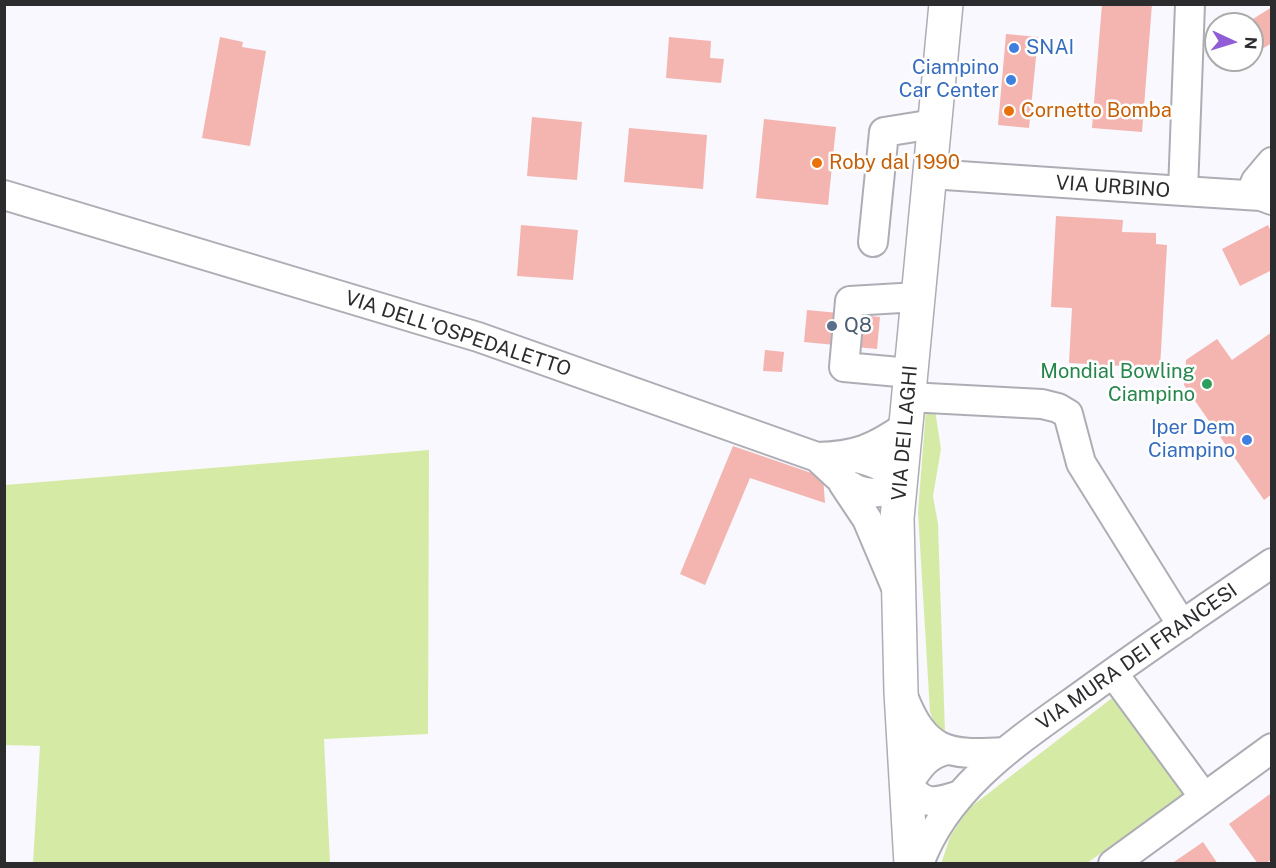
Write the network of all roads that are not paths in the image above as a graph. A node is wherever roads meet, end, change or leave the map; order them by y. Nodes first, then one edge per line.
1 (946, 4) edge
2 (1191, 4) edge
3 (934, 124) junction
4 (1272, 162) edge
5 (930, 174) junction
6 (1183, 191) junction
7 (4, 195) edge
8 (1261, 198) edge
9 (873, 242) dead end
10 (918, 297) junction
11 (908, 399) junction
12 (834, 462) junction
13 (900, 485) junction
14 (1272, 563) edge
15 (899, 593) junction
16 (1182, 625) junction
17 (1113, 673) junction
18 (901, 692) junction
19 (1272, 748) edge
20 (947, 750) junction
21 (1004, 752) junction
22 (908, 784) junction
23 (960, 795) junction
24 (1204, 797) junction
25 (911, 864) edge
26 (919, 864) edge
27 (1113, 864) edge

1 - 3 main road, VIA DEI LAGHI
2 - 6 street, VIA URBINO
3 - 5 main road, VIA DEI LAGHI
3 - 9 street
4 - 8 street
5 - 6 street, VIA URBINO
5 - 10 main road, VIA DEI LAGHI
6 - 8 street
7 - 12 street, VIA DELL'OSPEDALETTO
10 - 11 main road, VIA DEI LAGHI
10 - 11 street
11 - 12 street
11 - 13 main road, VIA DEI LAGHI
11 - 16 street
12 - 13 street, VIA DELL'OSPEDALETTO
12 - 15 street
13 - 15 main road, VIA DEI LAGHI
14 - 16 street, VIA MURA DEI FRANCESI
15 - 18 main road, VIA DEI LAGHI
16 - 17 street, VIA MURA DEI FRANCESI
17 - 21 street, VIA MURA DEI FRANCESI
17 - 24 street
18 - 20 street
18 - 22 main road, VIA DEI LAGHI
19 - 24 street
20 - 21 street
20 - 22 street
21 - 23 street, VIA MURA DEI FRANCESI
22 - 23 street
22 - 25 main road, VIA DEI LAGHI
23 - 26 street, VIA MURA DEI FRANCESI
24 - 27 street

